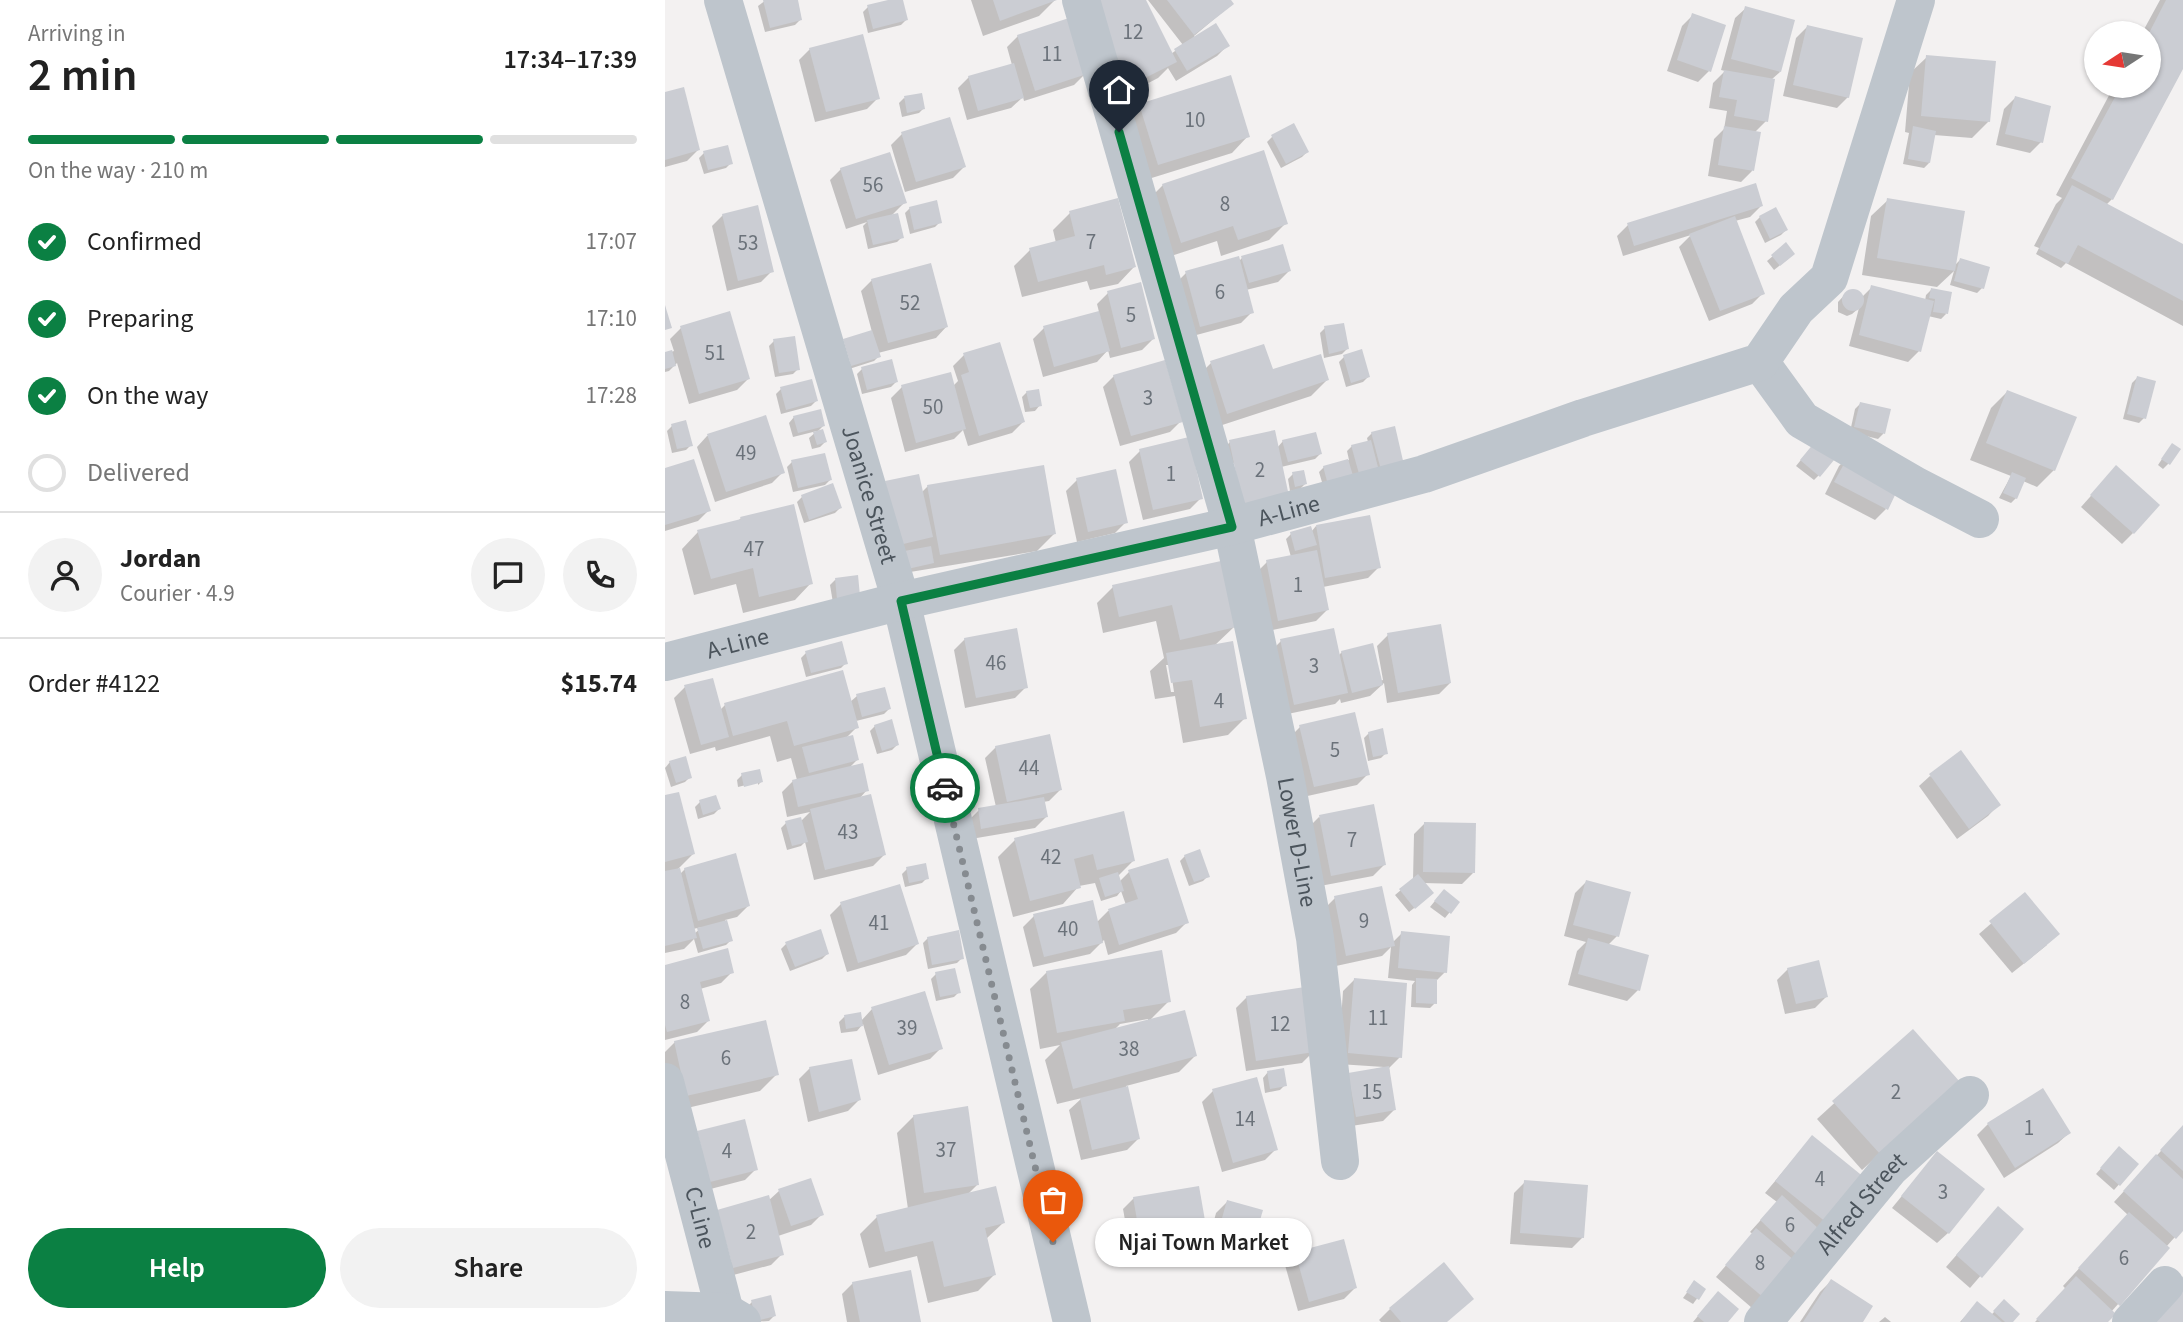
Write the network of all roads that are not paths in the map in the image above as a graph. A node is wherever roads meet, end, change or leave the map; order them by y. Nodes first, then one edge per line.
1 (723, 0) edge
2 (1081, 0) edge
3 (1916, 0) edge
4 (1759, 362) junction
5 (1980, 519) dead end
6 (1232, 527) junction
7 (901, 601) junction
8 (665, 662) edge
9 (665, 1082) edge
10 (1971, 1095) dead end
11 (1340, 1161) dead end
12 (2165, 1285) dead end
13 (665, 1310) edge
14 (734, 1317) edge
15 (1072, 1322) edge
16 (1763, 1322) edge
17 (2131, 1322) edge

1 - 7 street, Joanice Street
2 - 6 street, Lower D-Line
3 - 4 street
4 - 5 street
4 - 6 street, A-Line
6 - 7 street, A-Line
6 - 11 street, Lower D-Line
7 - 8 street, A-Line
7 - 15 street, Joanice Street
9 - 14 street, C-Line
10 - 16 street, Alfred Street
12 - 17 street
13 - 14 street

